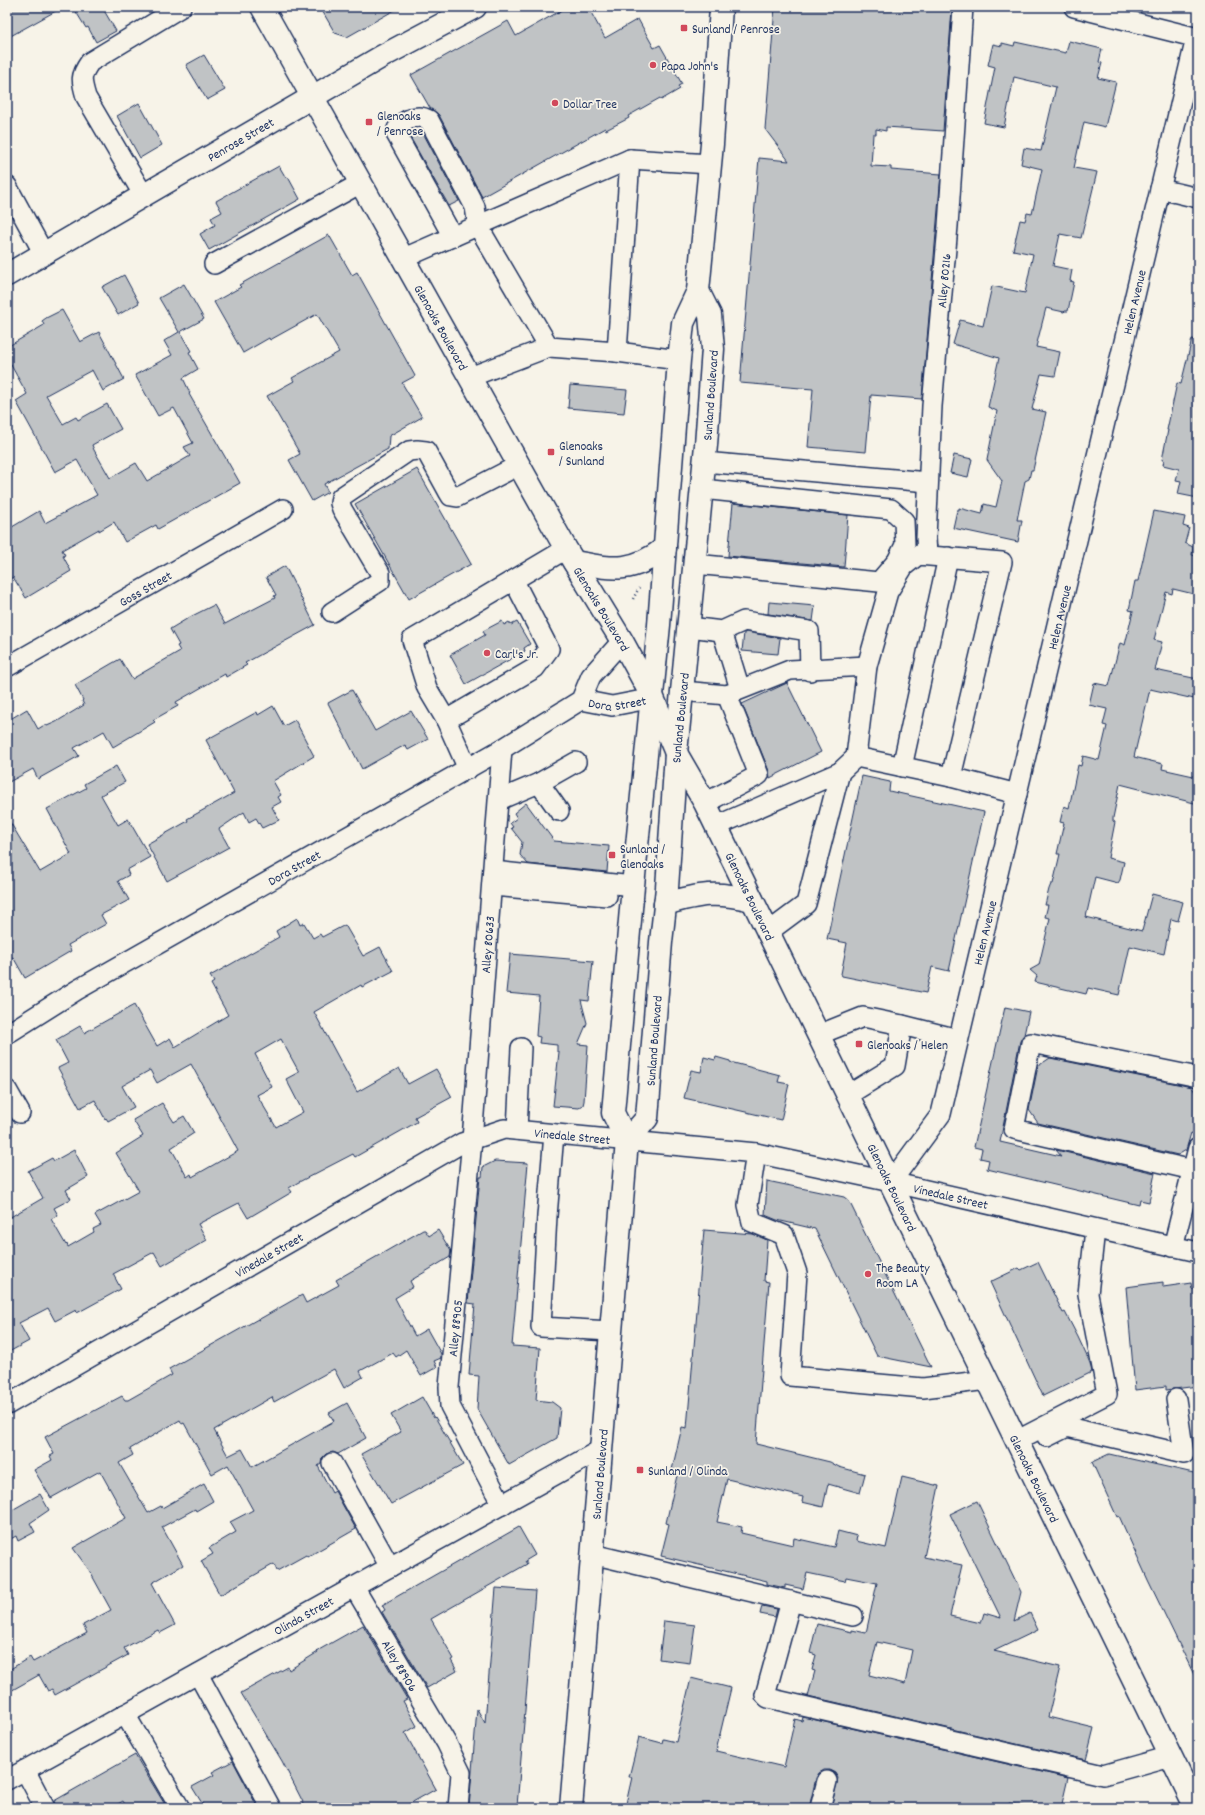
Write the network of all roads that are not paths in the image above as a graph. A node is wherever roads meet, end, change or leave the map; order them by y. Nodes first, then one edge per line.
1 (181, 7) edge
2 (262, 7) edge
3 (475, 7) edge
4 (721, 7) edge
5 (963, 7) edge
6 (1074, 7) edge
7 (1197, 38) edge
8 (313, 97) junction
9 (630, 159) junction
10 (710, 164) junction
11 (362, 183) junction
12 (7, 186) edge
13 (1160, 189) junction
14 (144, 196) junction
15 (1198, 198) edge
16 (478, 226) junction
17 (453, 236) junction
18 (44, 254) junction
19 (404, 258) junction
20 (214, 264) dead end
21 (7, 275) edge
22 (698, 291) junction
23 (549, 347) junction
24 (617, 352) junction
25 (678, 360) junction
26 (470, 377) junction
27 (704, 462) junction
28 (519, 465) junction
29 (928, 482) junction
30 (702, 489) junction
31 (283, 509) dead end
32 (905, 545) junction
33 (665, 548) junction
34 (926, 549) junction
35 (570, 556) junction
36 (948, 557) junction
37 (695, 564) junction
38 (514, 581) junction
39 (886, 583) junction
40 (332, 612) dead end
41 (689, 627) junction
42 (722, 631) junction
43 (622, 641) junction
44 (866, 666) junction
45 (7, 667) edge
46 (810, 671) junction
47 (682, 691) junction
48 (733, 692) junction
49 (653, 698) junction
50 (581, 700) junction
51 (446, 720) junction
52 (502, 749) junction
53 (676, 753) junction
54 (856, 757) junction
55 (576, 762) dead end
56 (902, 767) junction
57 (468, 769) junction
58 (840, 772) junction
59 (951, 777) junction
60 (539, 783) junction
61 (1017, 794) junction
62 (499, 800) junction
63 (705, 803) junction
64 (559, 811) dead end
65 (716, 826) junction
66 (492, 879) junction
67 (632, 893) junction
68 (752, 900) junction
69 (665, 904) junction
70 (767, 933) junction
71 (902, 1025) junction
72 (7, 1034) edge
73 (818, 1035) junction
74 (958, 1039) junction
75 (521, 1048) dead end
76 (1198, 1076) edge
77 (7, 1090) edge
78 (848, 1095) junction
79 (20, 1113) dead end
80 (517, 1130) junction
81 (554, 1134) junction
82 (472, 1140) junction
83 (627, 1141) junction
84 (1198, 1148) edge
85 (756, 1153) junction
86 (1193, 1170) junction
87 (891, 1182) junction
88 (1095, 1229) junction
89 (1174, 1247) junction
90 (1198, 1252) edge
91 (610, 1331) junction
92 (987, 1380) junction
93 (1176, 1399) dead end
94 (7, 1405) edge
95 (1018, 1445) junction
96 (600, 1450) junction
97 (332, 1463) dead end
98 (502, 1505) junction
99 (592, 1554) junction
100 (390, 1567) junction
101 (354, 1587) junction
102 (791, 1601) junction
103 (853, 1616) dead end
104 (198, 1674) junction
105 (125, 1714) junction
106 (1171, 1756) junction
107 (25, 1770) junction
108 (7, 1780) edge
109 (827, 1781) dead end
110 (45, 1808) edge
111 (180, 1808) edge
112 (271, 1808) edge
113 (458, 1808) edge
114 (571, 1808) edge
115 (820, 1808) edge
116 (1196, 1808) edge

1 - 14 street
2 - 8 main road, Glenoaks Boulevard
3 - 8 main road, Penrose Street
4 - 10 main road
5 - 29 street, Alley 80216
6 - 7 street
7 - 13 street, Helen Avenue
8 - 11 main road, Glenoaks Boulevard
8 - 14 main road, Penrose Street
9 - 10 street
9 - 16 street
9 - 24 street
10 - 22 main road
11 - 19 main road, Glenoaks Boulevard
11 - 20 street
12 - 18 street
13 - 15 street
13 - 61 street, Helen Avenue
14 - 18 main road, Penrose Street
16 - 17 street
16 - 17 street
16 - 23 street
17 - 19 street
18 - 21 main road, Penrose Street
19 - 26 main road, Glenoaks Boulevard
22 - 25 main road
22 - 27 main road, Sunland Boulevard
23 - 24 street
23 - 26 street
24 - 25 street
25 - 33 main road
26 - 28 main road, Glenoaks Boulevard
27 - 29 street
27 - 30 main road, Sunland Boulevard
28 - 35 main road, Glenoaks Boulevard
28 - 40 street
29 - 34 street, Alley 80216
30 - 32 street
30 - 37 main road, Sunland Boulevard
31 - 45 street, Goss Street
32 - 34 street
32 - 39 street
33 - 35 main road
33 - 49 main road
34 - 36 street
34 - 39 street
35 - 38 street
35 - 43 main road, Glenoaks Boulevard
36 - 56 street
36 - 59 street
37 - 39 street
37 - 41 main road, Sunland Boulevard
38 - 51 street
38 - 51 street
39 - 44 street
41 - 42 street
41 - 47 main road, Sunland Boulevard
42 - 46 street
42 - 48 street
43 - 49 main road, Glenoaks Boulevard
43 - 50 street, Dora Street
44 - 46 street
44 - 54 street
46 - 48 street
47 - 48 street
47 - 53 main road, Sunland Boulevard
48 - 63 street
49 - 50 street, Dora Street
49 - 53 main road, Glenoaks Boulevard
49 - 67 main road
50 - 52 street, Dora Street
51 - 57 street
52 - 57 street, Dora Street
52 - 62 street, Alley 80633
53 - 63 main road, Glenoaks Boulevard
53 - 69 main road, Sunland Boulevard
54 - 56 street
54 - 58 street
55 - 60 street
56 - 59 street
57 - 72 street, Dora Street
58 - 65 street
58 - 70 street
59 - 61 street
60 - 62 street
60 - 64 street
61 - 74 street, Helen Avenue
62 - 66 street, Alley 80633
63 - 65 main road, Glenoaks Boulevard
65 - 68 main road, Glenoaks Boulevard
66 - 67 street
66 - 82 street, Alley 80633
67 - 83 main road
68 - 69 main road
68 - 70 main road, Glenoaks Boulevard
69 - 83 main road, Sunland Boulevard
70 - 73 main road, Glenoaks Boulevard
71 - 73 street
71 - 74 street
71 - 78 street
73 - 78 main road, Glenoaks Boulevard
74 - 87 street, Helen Avenue
75 - 80 street
76 - 86 street
77 - 79 street
78 - 87 main road, Glenoaks Boulevard
80 - 81 street, Vinedale Street
80 - 82 street, Vinedale Street
81 - 83 street, Vinedale Street
81 - 91 street
82 - 94 street, Vinedale Street
82 - 98 street, Alley 88905
83 - 85 street, Vinedale Street
83 - 91 main road, Sunland Boulevard
84 - 86 street
85 - 87 street, Vinedale Street
85 - 92 street
86 - 89 street
87 - 88 street, Vinedale Street
87 - 92 main road, Glenoaks Boulevard
88 - 89 street, Vinedale Street
88 - 95 street
89 - 90 street, Vinedale Street
91 - 96 main road, Sunland Boulevard
92 - 95 main road, Glenoaks Boulevard
93 - 95 street
95 - 106 main road, Glenoaks Boulevard
96 - 98 street, Olinda Street
96 - 99 main road, Sunland Boulevard
97 - 100 street
98 - 100 street, Olinda Street
99 - 102 street
99 - 114 main road, Sunland Boulevard
100 - 101 street, Olinda Street
101 - 104 street, Olinda Street
101 - 113 street, Alley 88906
102 - 103 street
102 - 106 street
104 - 105 street, Olinda Street
104 - 112 street
105 - 107 street, Olinda Street
105 - 111 street
106 - 116 main road, Glenoaks Boulevard
107 - 108 street, Olinda Street
107 - 110 street
109 - 115 street

